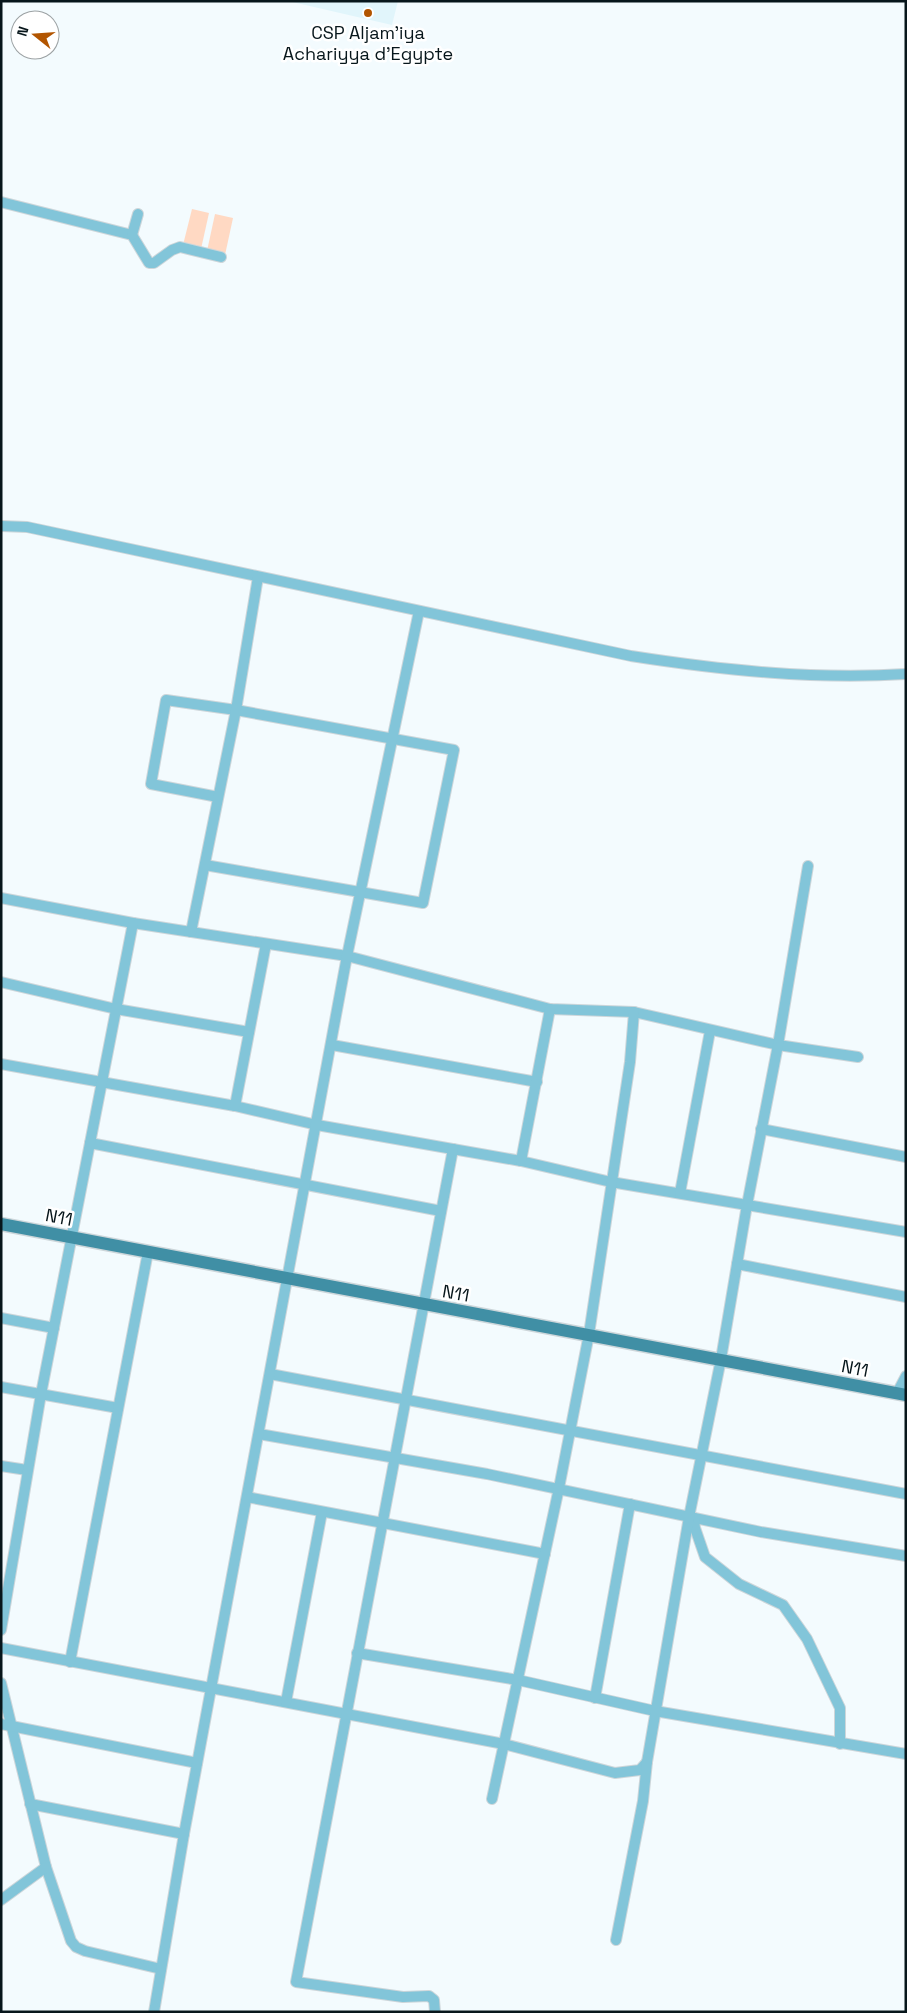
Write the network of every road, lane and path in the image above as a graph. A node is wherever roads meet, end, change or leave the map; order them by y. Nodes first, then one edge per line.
1 (1, 202) edge
2 (138, 214) dead end
3 (132, 235) junction
4 (221, 257) dead end
5 (1, 526) edge
6 (258, 577) junction
7 (419, 611) junction
8 (906, 674) edge
9 (236, 710) junction
10 (392, 739) junction
11 (218, 797) junction
12 (205, 865) junction
13 (808, 866) dead end
14 (360, 893) junction
15 (1, 898) edge
16 (133, 923) junction
17 (191, 932) junction
18 (266, 944) junction
19 (347, 956) junction
20 (1, 982) edge
21 (116, 1009) junction
22 (550, 1009) junction
23 (634, 1012) junction
24 (710, 1031) junction
25 (249, 1032) junction
26 (332, 1045) junction
27 (778, 1045) junction
28 (858, 1057) dead end
29 (1, 1064) edge
30 (102, 1082) junction
31 (538, 1082) junction
32 (235, 1106) junction
33 (317, 1125) junction
34 (761, 1130) junction
35 (90, 1143) junction
36 (453, 1149) junction
37 (906, 1157) edge
38 (521, 1160) junction
39 (611, 1182) junction
40 (306, 1183) junction
41 (680, 1193) junction
42 (747, 1205) junction
43 (441, 1211) junction
44 (1, 1224) edge
45 (906, 1232) edge
46 (72, 1238) junction
47 (148, 1252) junction
48 (737, 1264) junction
49 (288, 1279) junction
50 (906, 1296) edge
51 (423, 1304) junction
52 (1, 1318) edge
53 (54, 1328) junction
54 (589, 1334) junction
55 (721, 1359) junction
56 (270, 1374) junction
57 (906, 1376) edge
58 (1, 1387) edge
59 (41, 1394) junction
60 (902, 1394) edge
61 (405, 1400) junction
62 (118, 1408) junction
63 (569, 1432) junction
64 (259, 1434) junction
65 (702, 1457) junction
66 (394, 1459) junction
67 (1, 1466) edge
68 (26, 1470) junction
69 (559, 1488) junction
70 (906, 1494) edge
71 (247, 1498) junction
72 (630, 1504) junction
73 (322, 1512) junction
74 (692, 1518) junction
75 (382, 1523) junction
76 (545, 1554) junction
77 (906, 1556) edge
78 (1, 1630) edge
79 (1, 1648) edge
80 (357, 1653) junction
81 (70, 1662) junction
82 (518, 1680) junction
83 (1, 1683) edge
84 (211, 1688) junction
85 (595, 1698) junction
86 (286, 1702) junction
87 (655, 1711) junction
88 (347, 1713) junction
89 (6, 1724) edge
90 (504, 1744) junction
91 (840, 1744) junction
92 (906, 1754) edge
93 (647, 1762) junction
94 (197, 1763) junction
95 (492, 1799) dead end
96 (30, 1804) junction
97 (184, 1834) junction
98 (46, 1867) junction
99 (1, 1900) edge
100 (616, 1940) dead end
101 (161, 1969) junction
102 (154, 2012) edge
103 (435, 2012) edge

1 - 3 street
2 - 3 street
3 - 4 street
5 - 6 street
6 - 7 street
6 - 9 street
7 - 8 street
7 - 10 street
9 - 10 street
9 - 11 street
9 - 11 street
10 - 14 street
10 - 14 street
11 - 12 street
12 - 14 street
12 - 17 street
13 - 27 street
14 - 19 street
15 - 16 street
16 - 17 street
16 - 21 street
17 - 18 street
18 - 19 street
18 - 25 street
19 - 22 street
19 - 26 street
20 - 21 street
21 - 25 street
21 - 30 street
22 - 23 street
22 - 31 street
23 - 24 street
23 - 39 street
24 - 27 street
24 - 41 street
25 - 32 street
26 - 31 street
26 - 33 street
27 - 28 street
27 - 34 street
29 - 30 street
30 - 32 street
30 - 35 street
31 - 38 street
32 - 33 street
33 - 36 street
33 - 40 street
34 - 37 street
34 - 42 street
35 - 40 street
35 - 46 street
36 - 38 street
36 - 43 street
38 - 39 street
39 - 41 street
39 - 54 street
40 - 43 street
40 - 49 street
41 - 42 street
42 - 45 street
42 - 48 street
43 - 51 street
44 - 46 main road, N11
46 - 47 main road, N11
46 - 53 street
47 - 49 main road, N11
47 - 62 street
48 - 50 street
48 - 55 street
49 - 51 main road, N11
49 - 56 street
51 - 54 main road, N11
51 - 61 street
52 - 53 street
53 - 59 street
54 - 55 main road, N11
54 - 63 street
55 - 60 main road, N11
55 - 65 street
56 - 61 street
56 - 64 street
57 - 60 street
58 - 59 street
59 - 62 street
59 - 68 street
61 - 63 street
61 - 66 street
62 - 81 street
63 - 65 street
63 - 69 street
64 - 66 street
64 - 71 street
65 - 70 street
65 - 74 street
66 - 69 street
66 - 75 street
67 - 68 street
68 - 78 street
69 - 72 street
69 - 76 street
71 - 73 street
71 - 84 street
72 - 74 street
72 - 85 street
73 - 75 street
73 - 86 street
74 - 77 street
74 - 87 street
74 - 91 street
75 - 76 street
75 - 80 street
76 - 82 street
79 - 81 street
80 - 82 street
80 - 88 street
81 - 84 street
82 - 85 street
82 - 90 street
83 - 89 street
84 - 86 street
84 - 94 street
85 - 87 street
86 - 88 street
87 - 91 street
87 - 93 street
88 - 90 street
88 - 103 street
89 - 94 street
89 - 96 street
90 - 93 street
90 - 95 street
91 - 92 street
93 - 100 street
94 - 97 street
96 - 97 street
96 - 98 street
97 - 101 street
98 - 99 street
98 - 101 street
101 - 102 street

